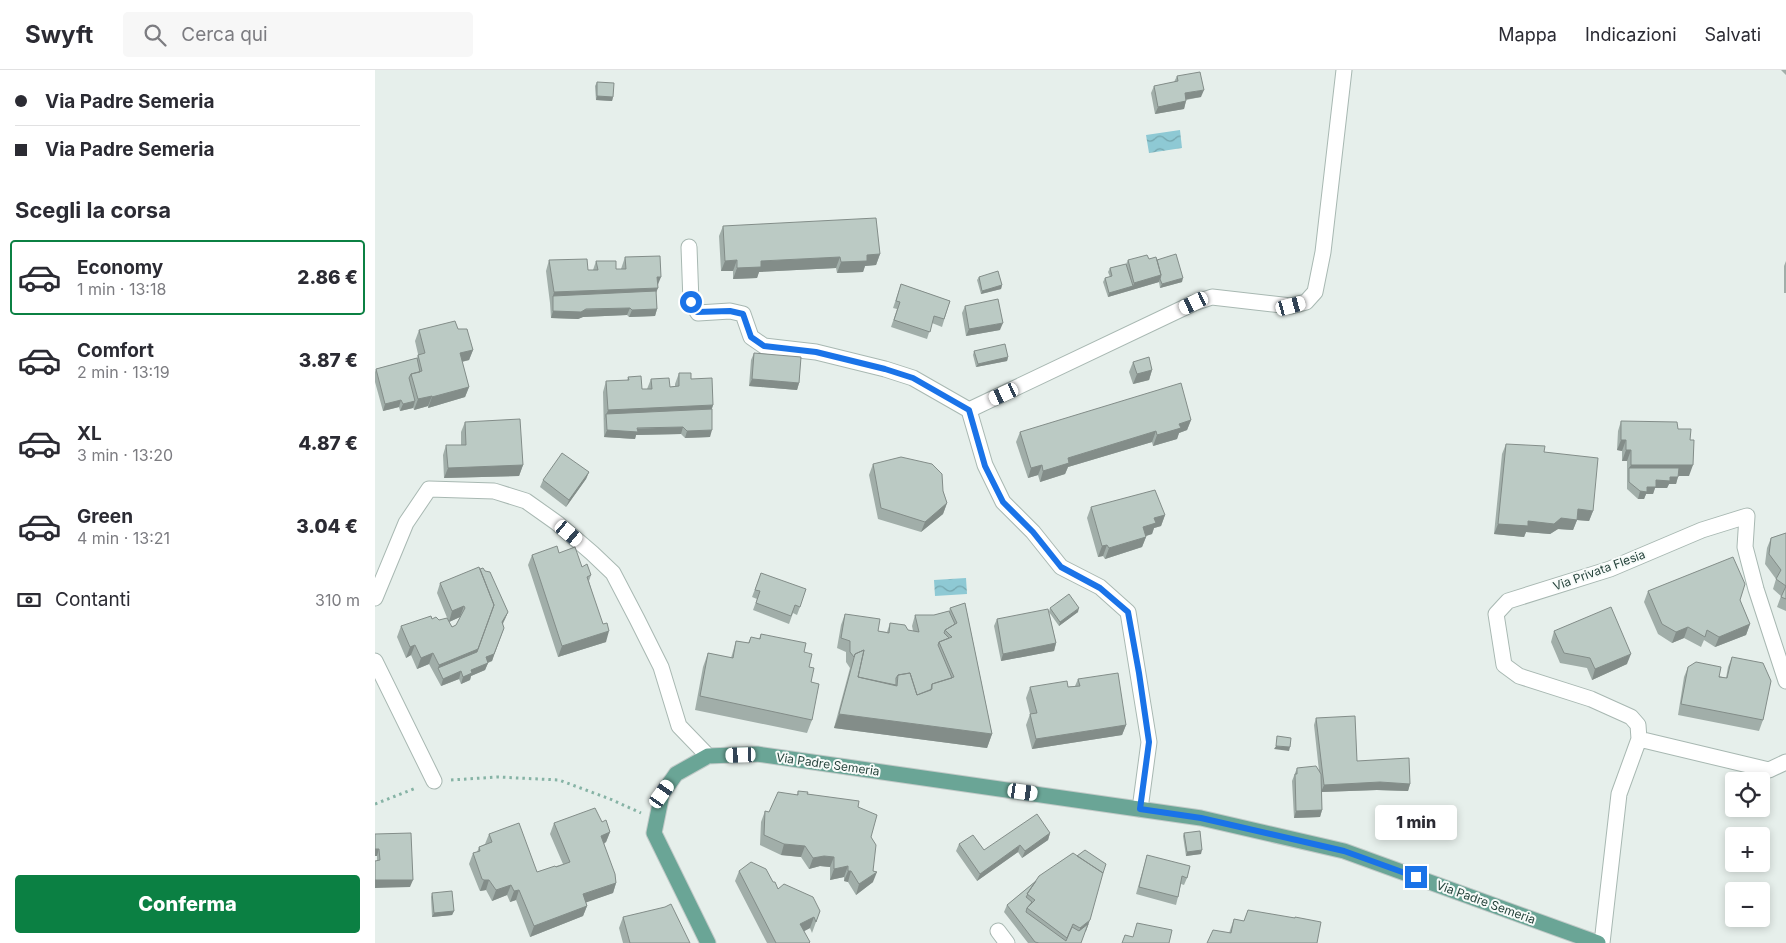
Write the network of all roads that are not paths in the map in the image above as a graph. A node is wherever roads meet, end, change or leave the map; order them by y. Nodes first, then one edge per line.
1 (1344, 70) edge
2 (689, 247) dead end
3 (969, 410) junction
4 (375, 598) edge
5 (375, 660) edge
6 (1786, 682) edge
7 (1639, 739) junction
8 (708, 756) junction
9 (1786, 762) edge
10 (434, 781) road end
11 (1140, 809) junction
12 (708, 943) edge
13 (1598, 943) edge
14 (1602, 943) edge

1 - 3 street
2 - 3 street
3 - 11 street
4 - 8 street
5 - 10 street
6 - 7 street, Via Privata Flesia
7 - 9 street
7 - 14 street
8 - 11 main road, Via Padre Semeria
8 - 12 main road, Via Padre Semeria
11 - 13 main road, Via Padre Semeria

